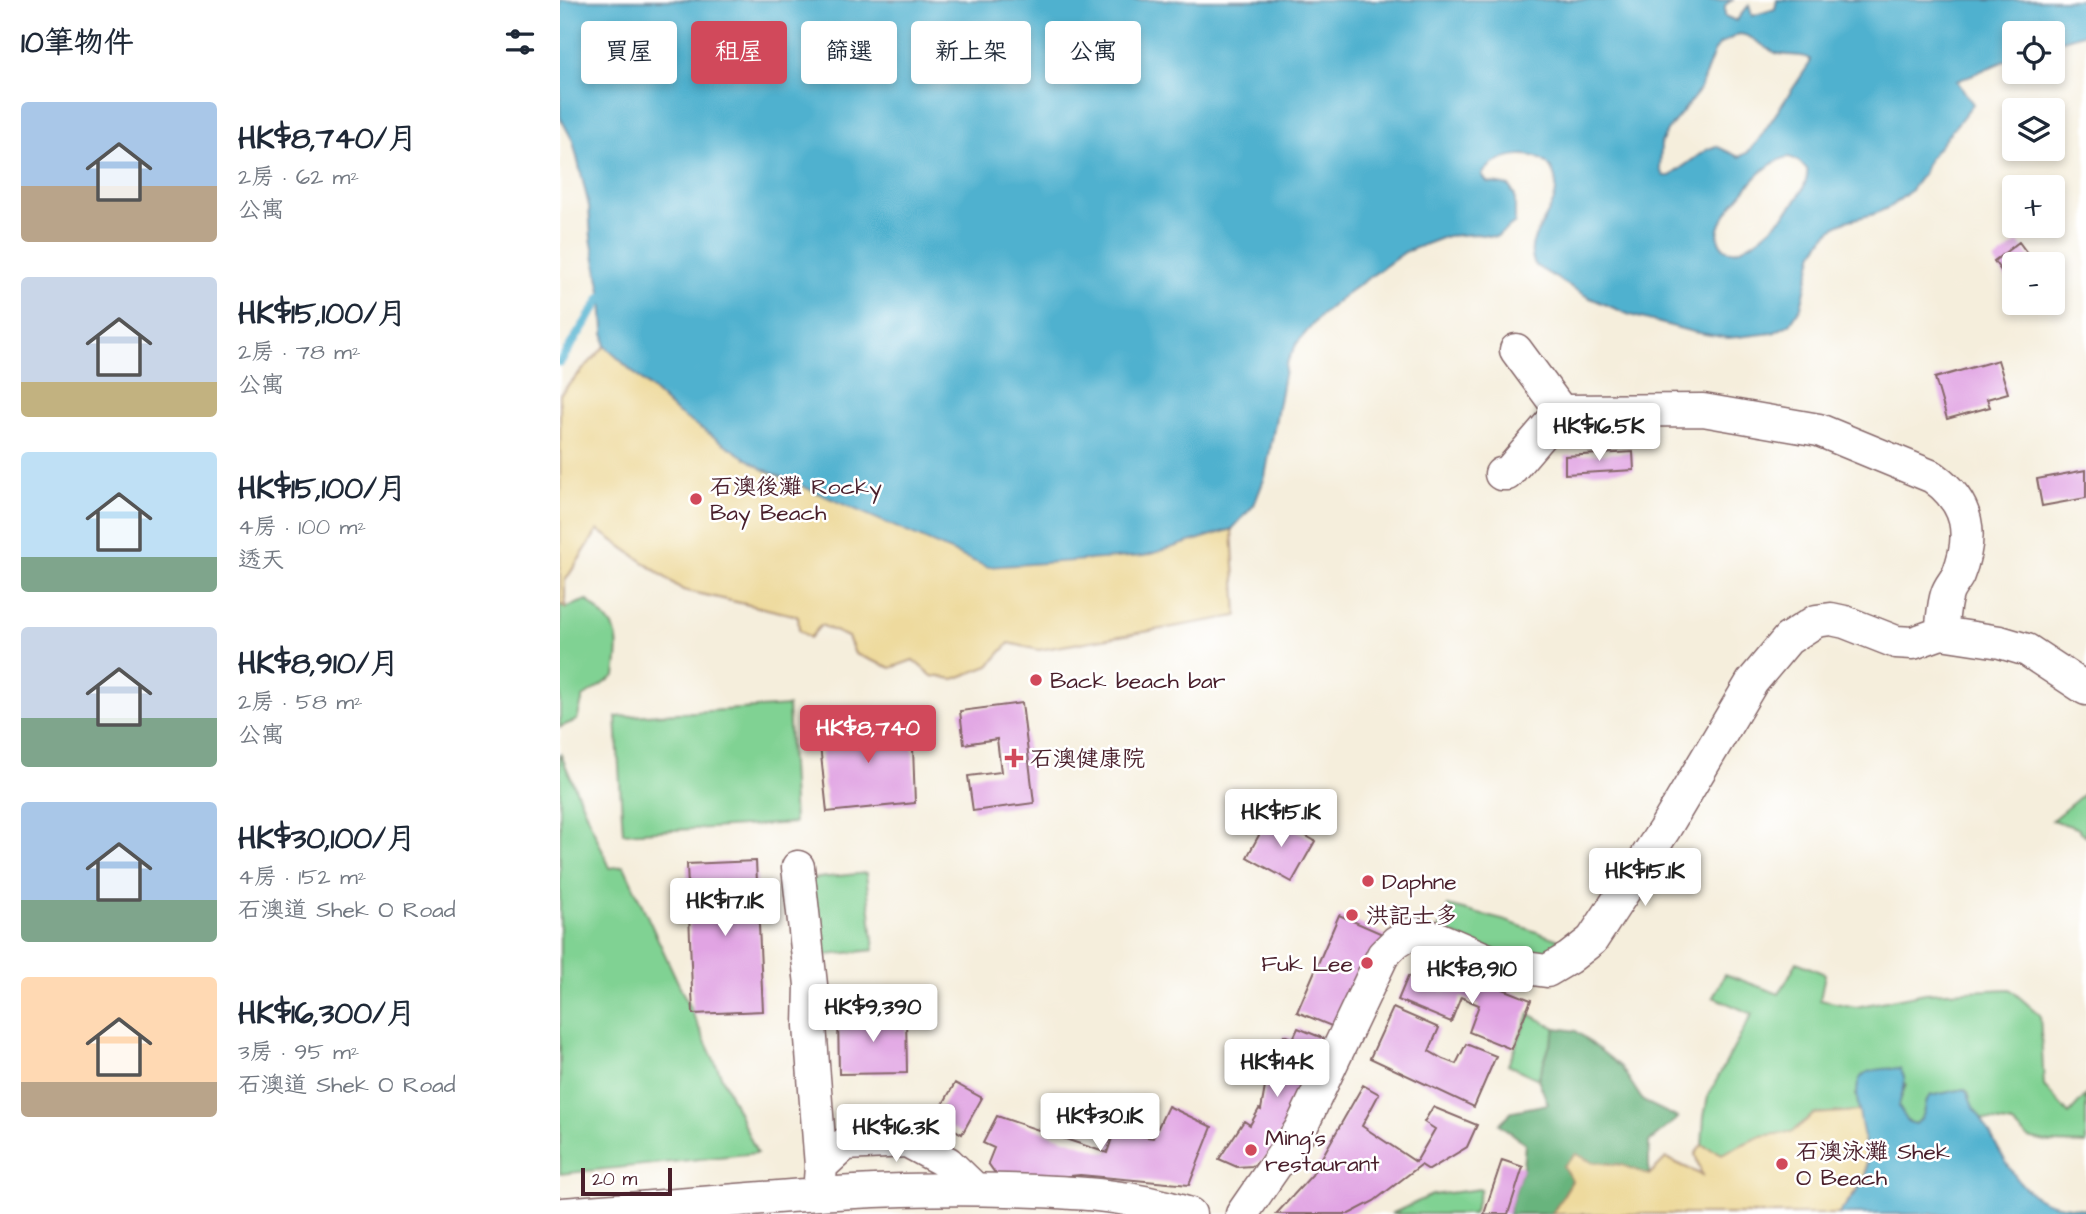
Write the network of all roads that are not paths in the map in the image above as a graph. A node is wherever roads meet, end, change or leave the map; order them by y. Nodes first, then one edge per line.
1 (1516, 350) dead end
2 (1561, 411) junction
3 (1501, 474) dead end
4 (1941, 633) junction
5 (2086, 689) edge
6 (799, 866) dead end
7 (820, 1180) junction
8 (975, 1189) junction
9 (562, 1214) edge
10 (1191, 1214) edge
11 (1242, 1214) edge

1 - 2 street
2 - 3 street
2 - 4 street
4 - 5 street
4 - 11 street
6 - 7 street
7 - 8 street
7 - 8 street
7 - 9 street
8 - 10 street

